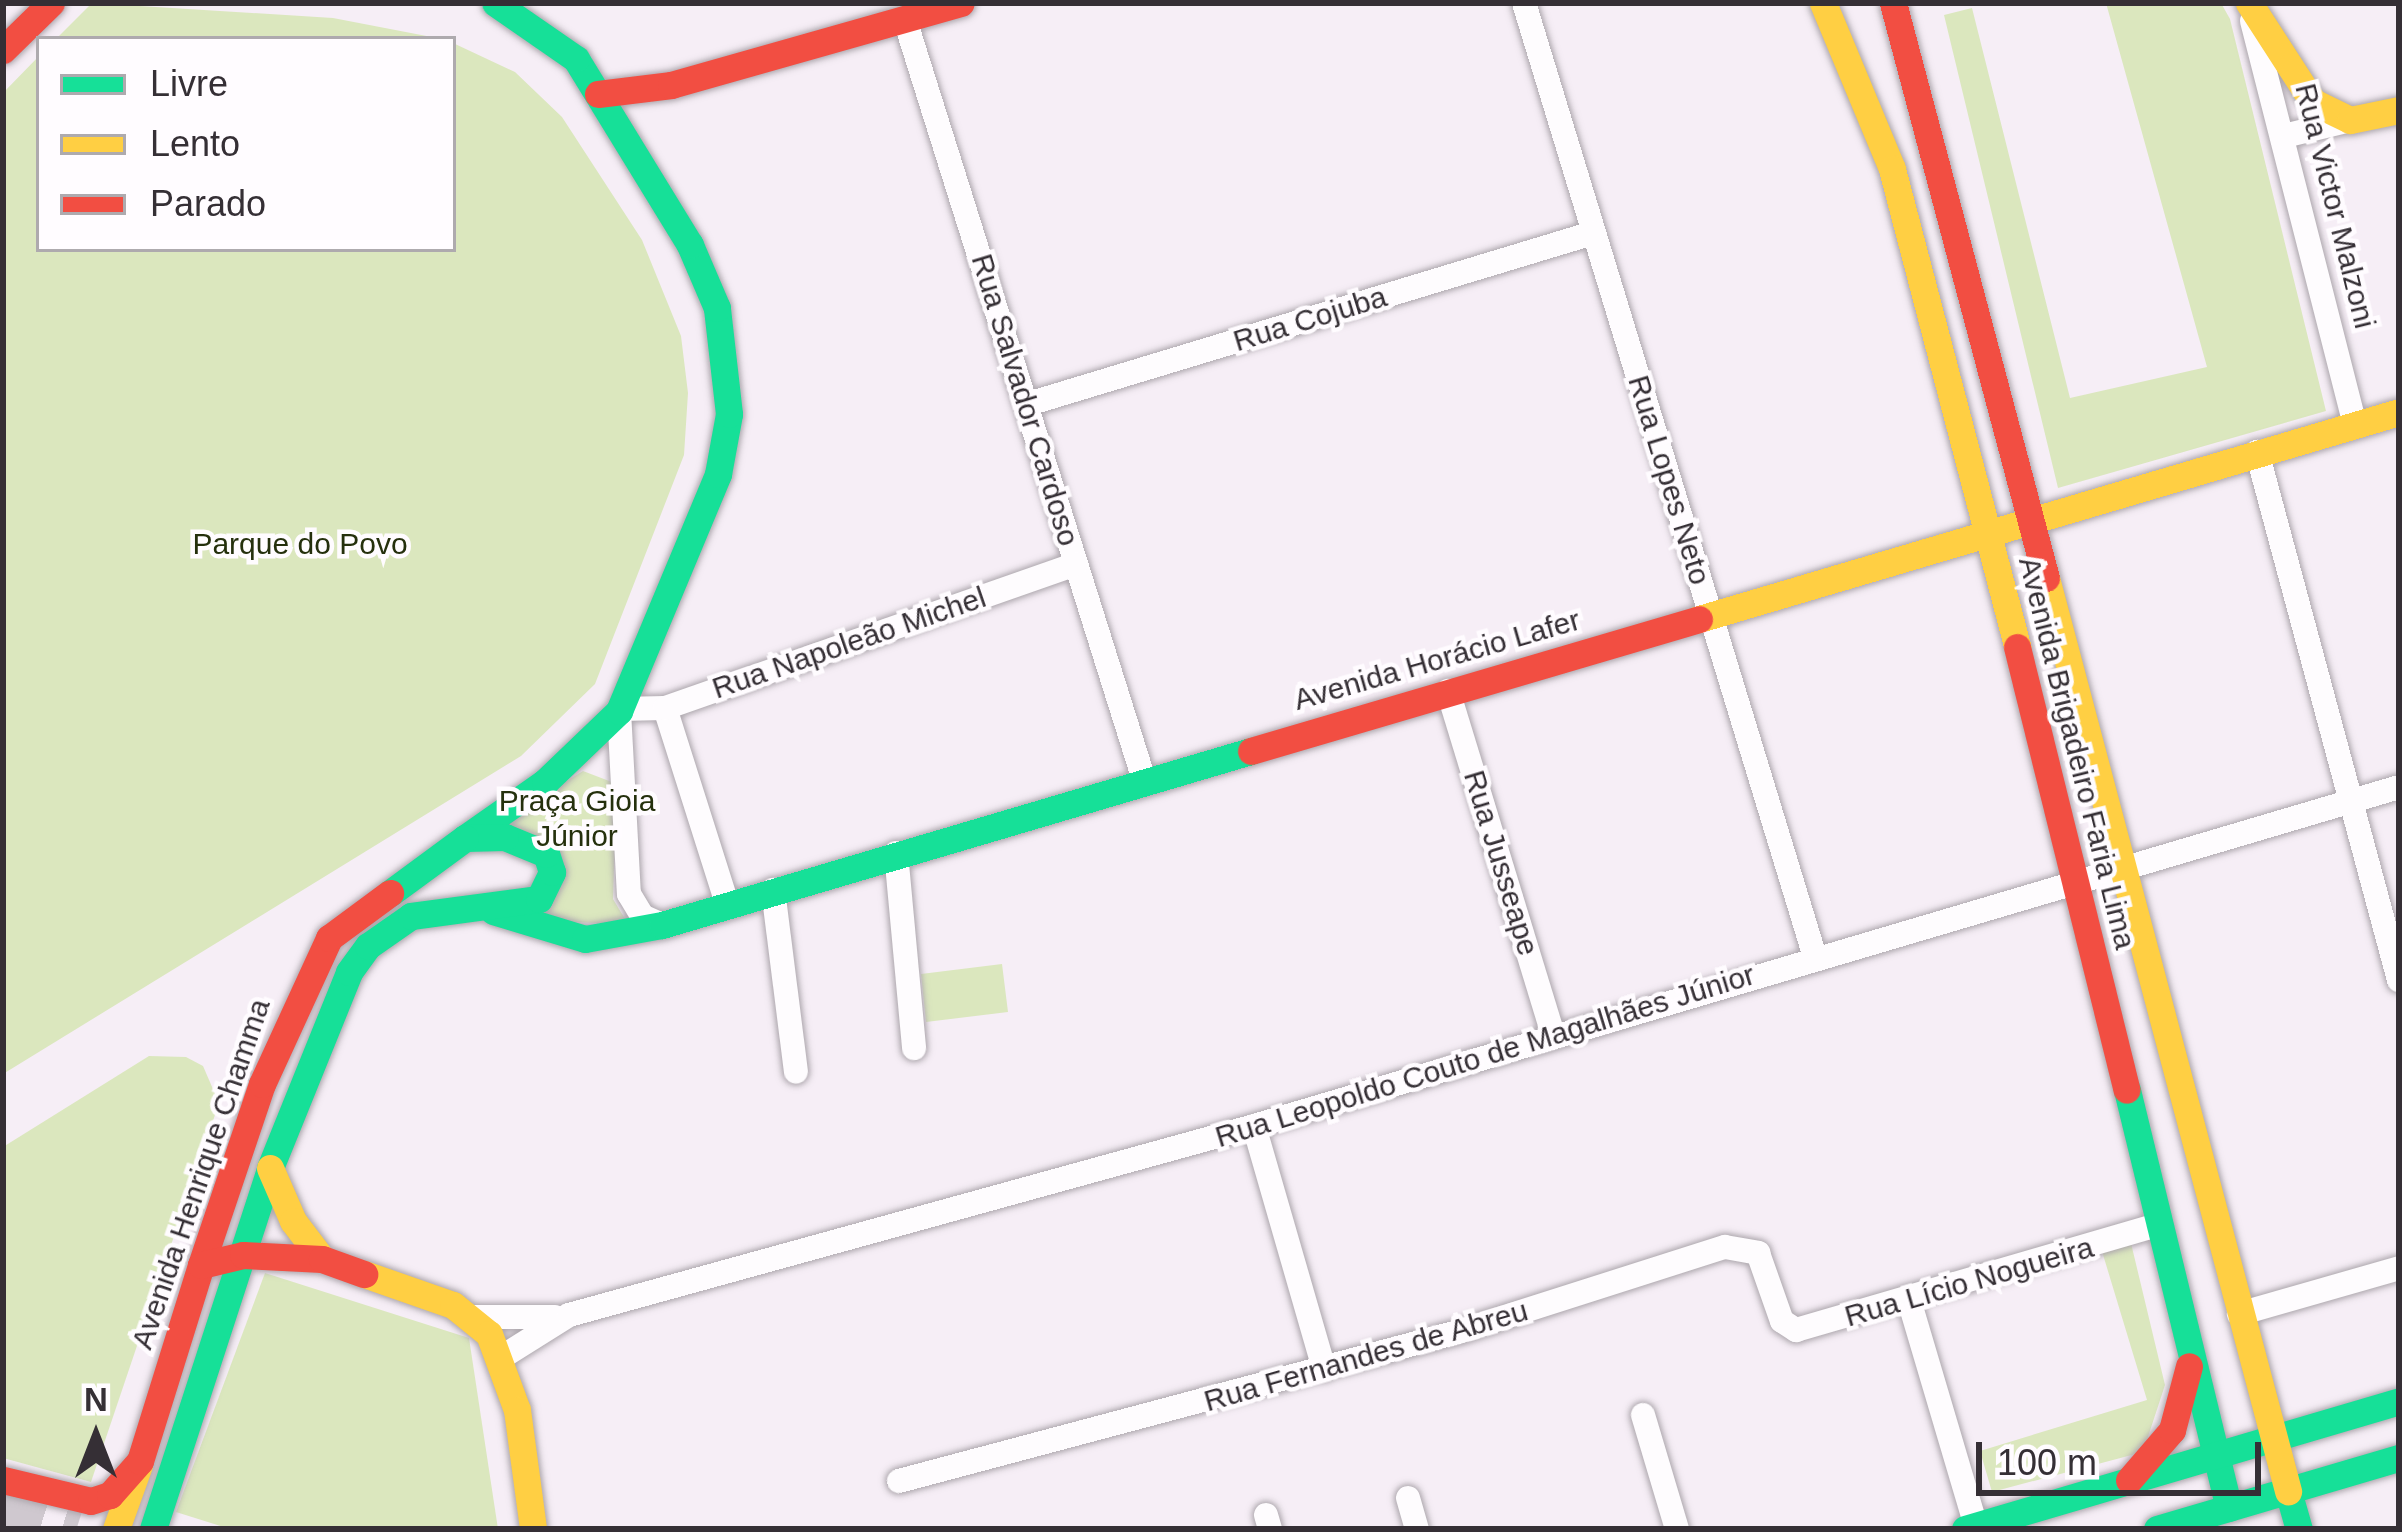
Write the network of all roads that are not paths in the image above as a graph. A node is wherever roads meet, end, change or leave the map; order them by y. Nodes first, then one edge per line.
1 (495, 3) edge
2 (961, 3) edge
3 (1524, 3) edge
4 (1822, 3) edge
5 (1893, 3) edge
6 (2248, 3) edge
7 (45, 4) edge
8 (904, 20) junction
9 (3, 26) edge
10 (3, 50) edge
11 (1846, 56) junction
12 (1908, 58) junction
13 (598, 94) junction
14 (2399, 110) edge
15 (2350, 120) junction
16 (2284, 136) junction
17 (1593, 233) junction
18 (1028, 404) junction
19 (2399, 412) edge
20 (2355, 426) junction
21 (2258, 452) junction
22 (2032, 519) junction
23 (1987, 532) junction
24 (1076, 564) junction
25 (1710, 614) junction
26 (1448, 691) junction
27 (665, 707) junction
28 (620, 710) junction
29 (1144, 780) junction
30 (2399, 787) edge
31 (2350, 802) junction
32 (465, 838) junction
33 (896, 853) junction
34 (2121, 868) junction
35 (2077, 881) junction
36 (773, 890) junction
37 (727, 904) junction
38 (493, 911) junction
39 (662, 925) junction
40 (1815, 958) junction
41 (2399, 980) edge
42 (2159, 1014) junction
43 (1553, 1035) junction
44 (2114, 1041) junction
45 (914, 1048) dead end
46 (796, 1072) dead end
47 (2126, 1093) junction
48 (1255, 1126) junction
49 (270, 1168) junction
50 (2208, 1196) junction
51 (2158, 1225) junction
52 (243, 1255) junction
53 (322, 1259) junction
54 (201, 1265) junction
55 (2399, 1268) edge
56 (1909, 1300) junction
57 (2239, 1314) junction
58 (569, 1315) junction
59 (472, 1317) junction
60 (1781, 1321) joint
61 (2246, 1342) junction
62 (2190, 1353) junction
63 (502, 1357) junction
64 (1324, 1369) junction
65 (2387, 1405) edge
66 (1643, 1415) dead end
67 (2273, 1438) junction
68 (2216, 1455) junction
69 (2399, 1458) edge
70 (140, 1461) junction
71 (3, 1480) edge
72 (2129, 1480) junction
73 (899, 1481) dead end
74 (2288, 1491) junction
75 (1408, 1498) dead end
76 (2232, 1518) edge
77 (529, 1522) edge
78 (1971, 1527) edge
79 (116, 1529) edge
80 (153, 1529) edge
81 (1417, 1529) edge
82 (1677, 1529) edge
83 (2157, 1529) edge
84 (2299, 1529) edge

1 - 13 main road
2 - 8 main road
3 - 17 street, Rua Lopes Neto
4 - 11 main road, Avenida Brigadeiro Faria Lima
5 - 12 main road, Avenida Brigadeiro Faria Lima
6 - 15 main road, Rua Victor Malzoni
6 - 16 street, Rua Victor Malzoni
7 - 9 main road
7 - 10 main road
8 - 13 main road
8 - 18 street, Rua Salvador Cardoso
11 - 12 main road
11 - 23 main road, Avenida Brigadeiro Faria Lima
12 - 22 main road, Avenida Brigadeiro Faria Lima
13 - 28 main road
14 - 15 main road
15 - 16 street
16 - 20 street, Rua Victor Malzoni
17 - 18 street, Rua Cojuba
17 - 25 street, Rua Lopes Neto
18 - 24 street, Rua Salvador Cardoso
19 - 20 main road, Avenida Horácio Lafer
20 - 21 main road, Avenida Horácio Lafer
21 - 22 main road, Avenida Horácio Lafer
21 - 31 street
22 - 23 main road, Avenida Horácio Lafer
22 - 34 main road, Avenida Brigadeiro Faria Lima
23 - 25 main road, Avenida Horácio Lafer
23 - 35 main road, Avenida Brigadeiro Faria Lima
24 - 27 street, Rua Napoleão Michel
24 - 29 street, Rua Salvador Cardoso
25 - 26 main road, Avenida Horácio Lafer
25 - 40 street, Rua Lopes Neto
26 - 29 main road, Avenida Horácio Lafer
26 - 43 street, Rua Jusseape
27 - 28 street, Rua Napoleão Michel
27 - 37 street
28 - 32 main road, Avenida Henrique Chamma
28 - 39 street
29 - 33 main road, Avenida Horácio Lafer
30 - 31 street, Rua Leopoldo Couto de Magalhães Júnior
31 - 34 street, Rua Leopoldo Couto de Magalhães Júnior
31 - 41 street
32 - 38 main road
32 - 54 main road, Avenida Henrique Chamma
33 - 36 main road, Avenida Horácio Lafer
33 - 45 street
34 - 35 street, Rua Leopoldo Couto de Magalhães Júnior
34 - 42 main road, Avenida Brigadeiro Faria Lima
35 - 40 street, Rua Leopoldo Couto de Magalhães Júnior
35 - 44 main road, Avenida Brigadeiro Faria Lima
36 - 37 main road, Avenida Horácio Lafer
36 - 46 street
37 - 39 main road, Avenida Horácio Lafer
38 - 39 main road, Avenida Horácio Lafer
38 - 49 main road, Avenida Henrique Chamma
40 - 43 street, Rua Leopoldo Couto de Magalhães Júnior
42 - 44 main road
42 - 50 main road, Avenida Brigadeiro Faria Lima
43 - 48 street, Rua Leopoldo Couto de Magalhães Júnior
44 - 47 main road, Avenida Brigadeiro Faria Lima
47 - 50 main road
47 - 51 main road, Avenida Brigadeiro Faria Lima
48 - 58 street, Rua Leopoldo Couto de Magalhães Júnior
48 - 64 street
49 - 52 main road, Avenida Henrique Chamma
49 - 53 main road
50 - 57 main road, Avenida Brigadeiro Faria Lima
51 - 56 street, Rua Lício Nogueira
51 - 62 main road, Avenida Brigadeiro Faria Lima
52 - 53 main road
52 - 54 main road
52 - 80 main road, Avenida Henrique Chamma
53 - 59 main road
54 - 70 main road, Avenida Henrique Chamma
55 - 57 street
56 - 60 street, Rua Lício Nogueira
56 - 78 street
57 - 61 main road, Avenida Brigadeiro Faria Lima
58 - 59 street, Rua Leopoldo Couto de Magalhães Júnior
58 - 63 street, Rua Leopoldo Couto de Magalhães Júnior
59 - 63 main road
60 - 64 street, Rua Fernandes de Abreu
61 - 65 main road
61 - 67 main road, Avenida Brigadeiro Faria Lima
62 - 68 main road, Avenida Brigadeiro Faria Lima
62 - 72 main road
63 - 77 main road
64 - 73 street, Rua Fernandes de Abreu
65 - 67 main road
66 - 82 street
67 - 68 main road
67 - 74 main road, Avenida Brigadeiro Faria Lima
68 - 72 main road
68 - 76 main road, Avenida Brigadeiro Faria Lima
69 - 74 main road
70 - 71 main road
70 - 79 main road, Avenida Henrique Chamma
72 - 78 main road
74 - 76 main road
74 - 84 main road, Avenida Brigadeiro Faria Lima
75 - 81 street
76 - 83 main road

